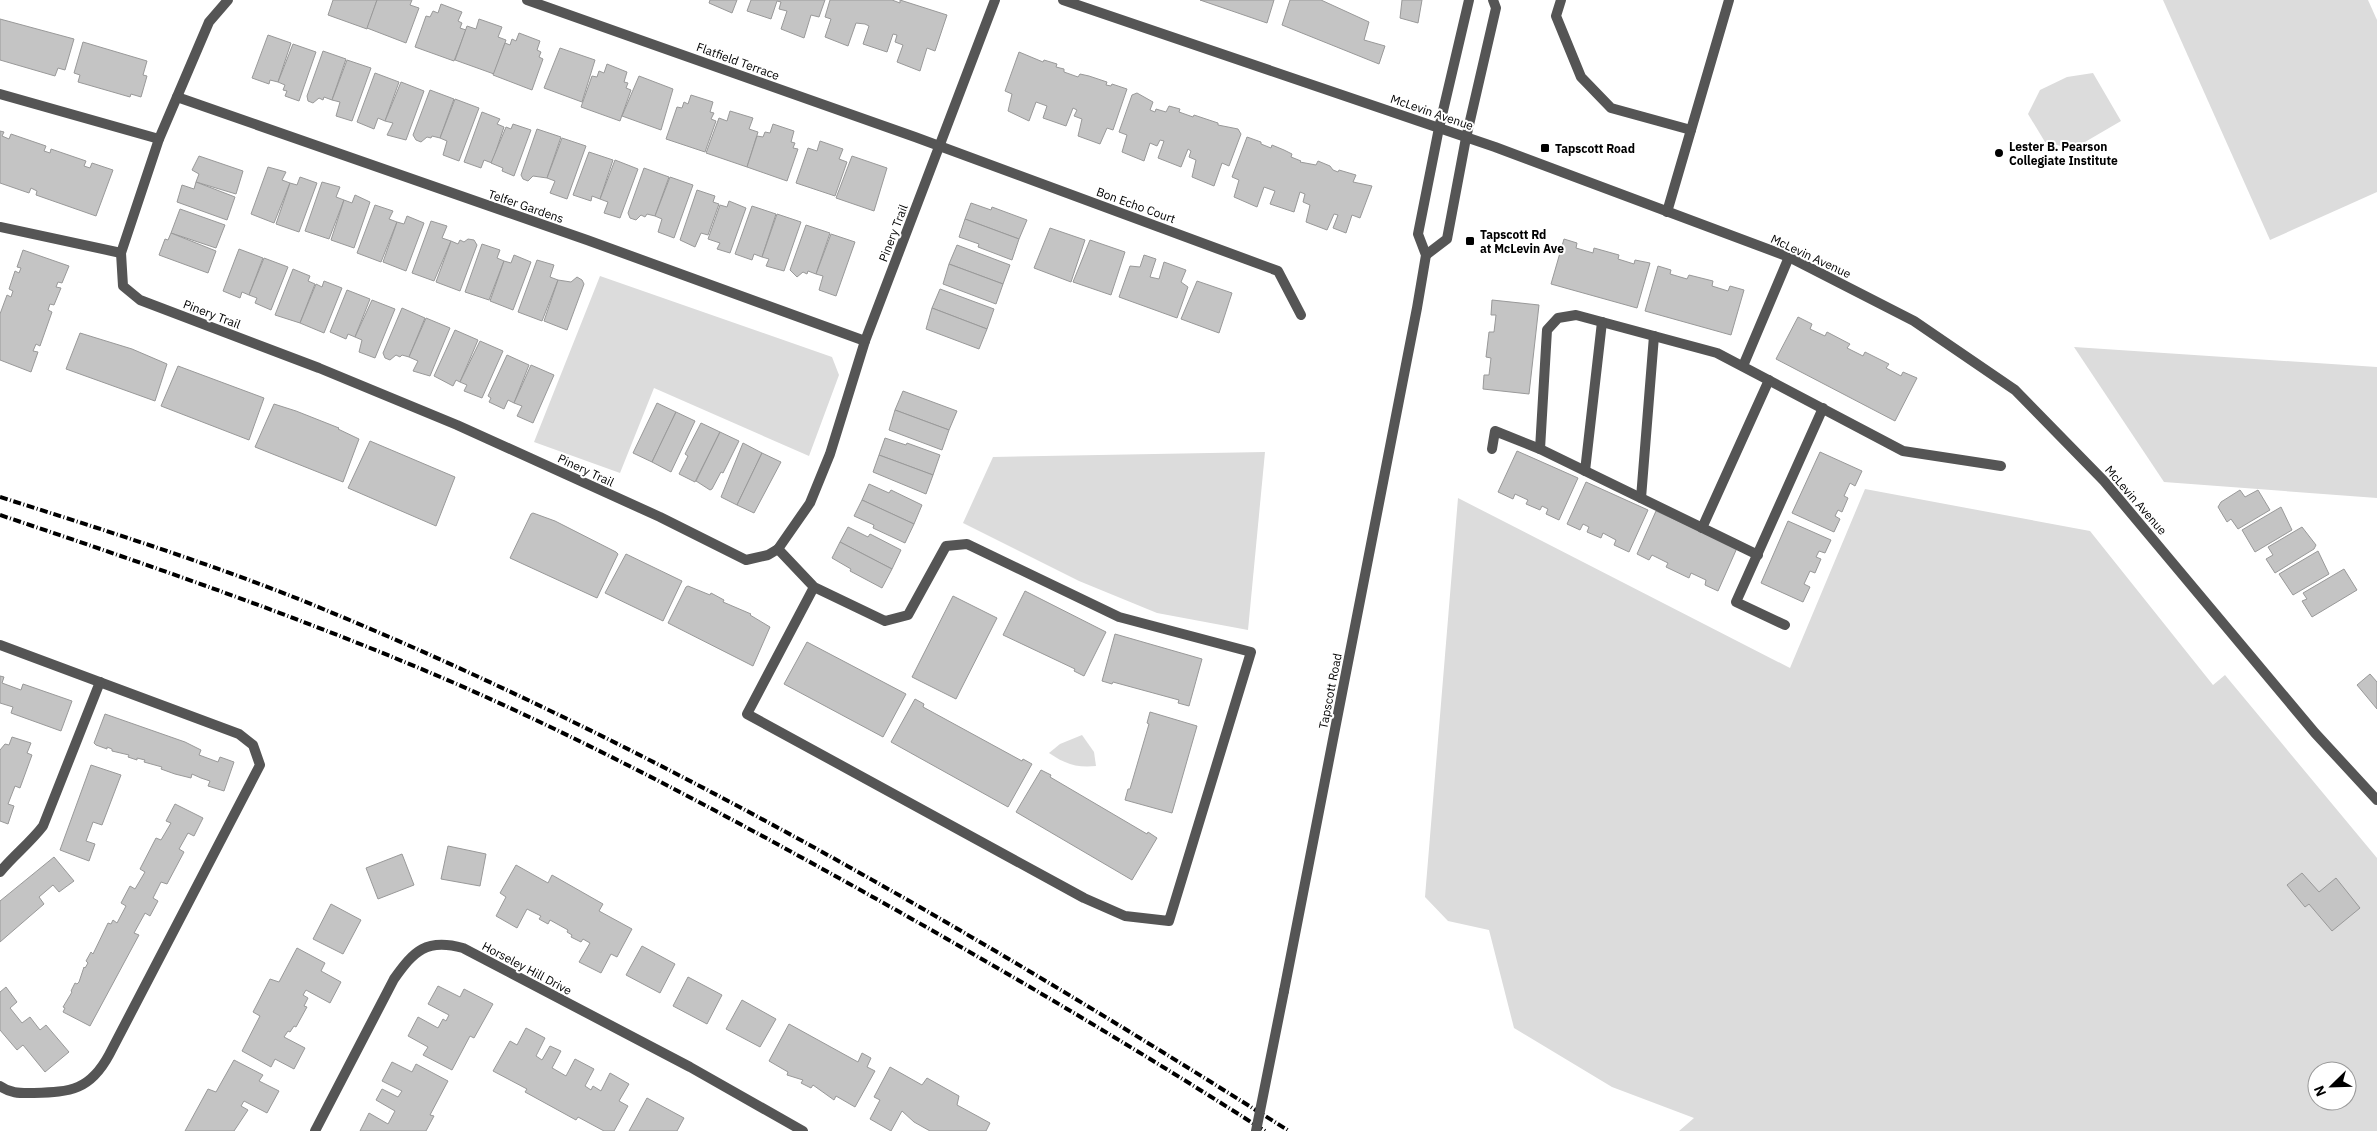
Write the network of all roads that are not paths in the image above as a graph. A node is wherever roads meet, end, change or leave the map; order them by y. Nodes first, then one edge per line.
1 (228, 0) edge
2 (527, 0) edge
3 (995, 0) edge
4 (1063, 0) edge
5 (1469, 0) edge
6 (1493, 0) edge
7 (1560, 0) edge
8 (1729, 0) edge
9 (0, 94) edge
10 (177, 97) junction
11 (1439, 128) junction
12 (1691, 130) junction
13 (1466, 138) junction
14 (159, 139) junction
15 (939, 147) junction
16 (1668, 212) junction
17 (0, 227) edge
18 (120, 253) junction
19 (1426, 255) junction
20 (1789, 257) junction
21 (1301, 315) dead end
22 (1602, 322) junction
23 (1654, 336) junction
24 (865, 341) junction
25 (1743, 366) junction
26 (1770, 380) junction
27 (1823, 408) junction
28 (1492, 449) dead end
29 (1540, 449) junction
30 (2001, 466) dead end
31 (1585, 471) junction
32 (1641, 498) junction
33 (1702, 528) junction
34 (778, 549) junction
35 (1758, 555) junction
36 (814, 587) junction
37 (1785, 625) dead end
38 (0, 645) edge
39 (100, 682) junction
40 (2376, 798) edge
41 (0, 872) edge
42 (0, 1087) edge
43 (315, 1131) edge
44 (803, 1131) edge
45 (1256, 1131) edge

1 - 10 street, Pinery Trail
2 - 15 street, Flatfield Terrace
3 - 15 street, Pinery Trail
4 - 11 street, McLevin Avenue
5 - 11 street, Tapscott Road
6 - 13 street
7 - 12 street
8 - 12 street
9 - 14 street
10 - 14 street, Pinery Trail
10 - 24 street, Telfer Gardens
11 - 13 street, McLevin Avenue
11 - 19 street, Tapscott Road
12 - 16 street
13 - 16 street, McLevin Avenue
13 - 19 street
14 - 18 street, Pinery Trail
15 - 21 street, Bon Echo Court
15 - 24 street, Pinery Trail
16 - 20 street, McLevin Avenue
17 - 18 street
18 - 34 street, Pinery Trail
19 - 45 street, Tapscott Road, bridge
20 - 25 street
20 - 40 street, McLevin Avenue
22 - 23 street
22 - 29 street
22 - 31 street
23 - 25 street
23 - 32 street
24 - 34 street, Pinery Trail
25 - 26 street
26 - 27 street
26 - 33 street
27 - 30 street
27 - 35 street
28 - 29 street
29 - 31 street
31 - 32 street
32 - 33 street
33 - 35 street
34 - 36 street
35 - 37 street
36 - 36 street
38 - 39 street
39 - 41 street
39 - 42 street
43 - 44 street, Horseley Hill Drive

